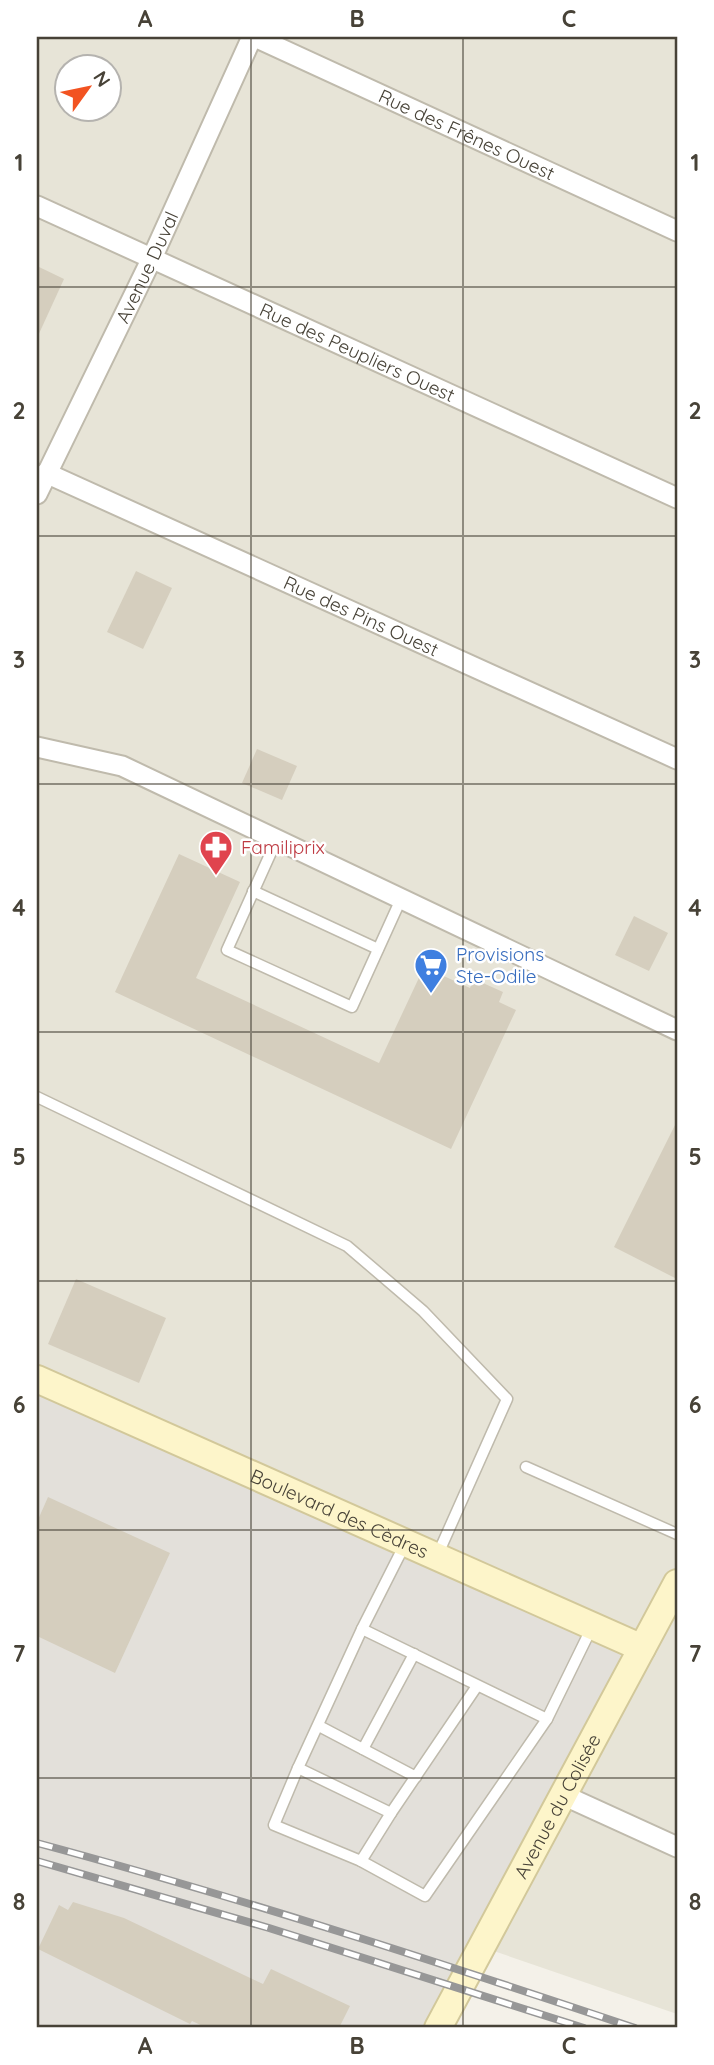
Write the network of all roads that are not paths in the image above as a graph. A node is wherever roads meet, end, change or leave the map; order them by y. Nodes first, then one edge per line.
1 (253, 37) edge
2 (37, 206) edge
3 (677, 231) edge
4 (152, 258) junction
5 (47, 473) junction
6 (37, 494) edge
7 (677, 498) edge
8 (37, 747) edge
9 (677, 759) edge
10 (276, 839) junction
11 (253, 891) junction
12 (401, 899) junction
13 (378, 949) junction
14 (677, 1030) edge
15 (37, 1097) edge
16 (37, 1378) edge
17 (526, 1467) dead end
18 (677, 1534) edge
19 (405, 1543) junction
20 (436, 1558) junction
21 (677, 1583) edge
22 (592, 1627) junction
23 (362, 1629) junction
24 (642, 1648) junction
25 (414, 1654) junction
26 (477, 1686) junction
27 (547, 1719) junction
28 (319, 1726) junction
29 (363, 1749) junction
30 (299, 1768) junction
31 (416, 1777) junction
32 (563, 1795) junction
33 (391, 1813) junction
34 (677, 1847) edge
35 (361, 1861) junction
36 (439, 2028) edge

1 - 3 street, Rue des Frênes Ouest
1 - 4 street, Avenue Duval
2 - 4 street, Rue des Peupliers Ouest
4 - 5 street, Avenue Duval
4 - 7 street, Rue des Peupliers Ouest
5 - 6 street, Avenue Duval
5 - 9 street, Rue des Pins Ouest
8 - 10 street
10 - 11 lane
10 - 12 street
11 - 13 lane
11 - 13 lane
12 - 13 lane
12 - 14 street
15 - 20 lane
16 - 19 street, Boulevard des Cèdres
17 - 18 lane
19 - 20 street, Boulevard des Cèdres
19 - 23 lane
20 - 22 street, Boulevard des Cèdres
21 - 24 street, Avenue du Colisée
22 - 24 street, Boulevard des Cèdres
22 - 27 lane
23 - 25 lane
23 - 28 lane
24 - 32 street, Avenue du Colisée
25 - 26 lane
25 - 29 lane
26 - 27 lane
26 - 31 lane
27 - 35 lane
28 - 29 lane
28 - 30 lane
29 - 31 lane
30 - 33 lane
30 - 35 lane
31 - 33 lane
32 - 34 street
32 - 36 street, Avenue du Colisée
33 - 35 lane

